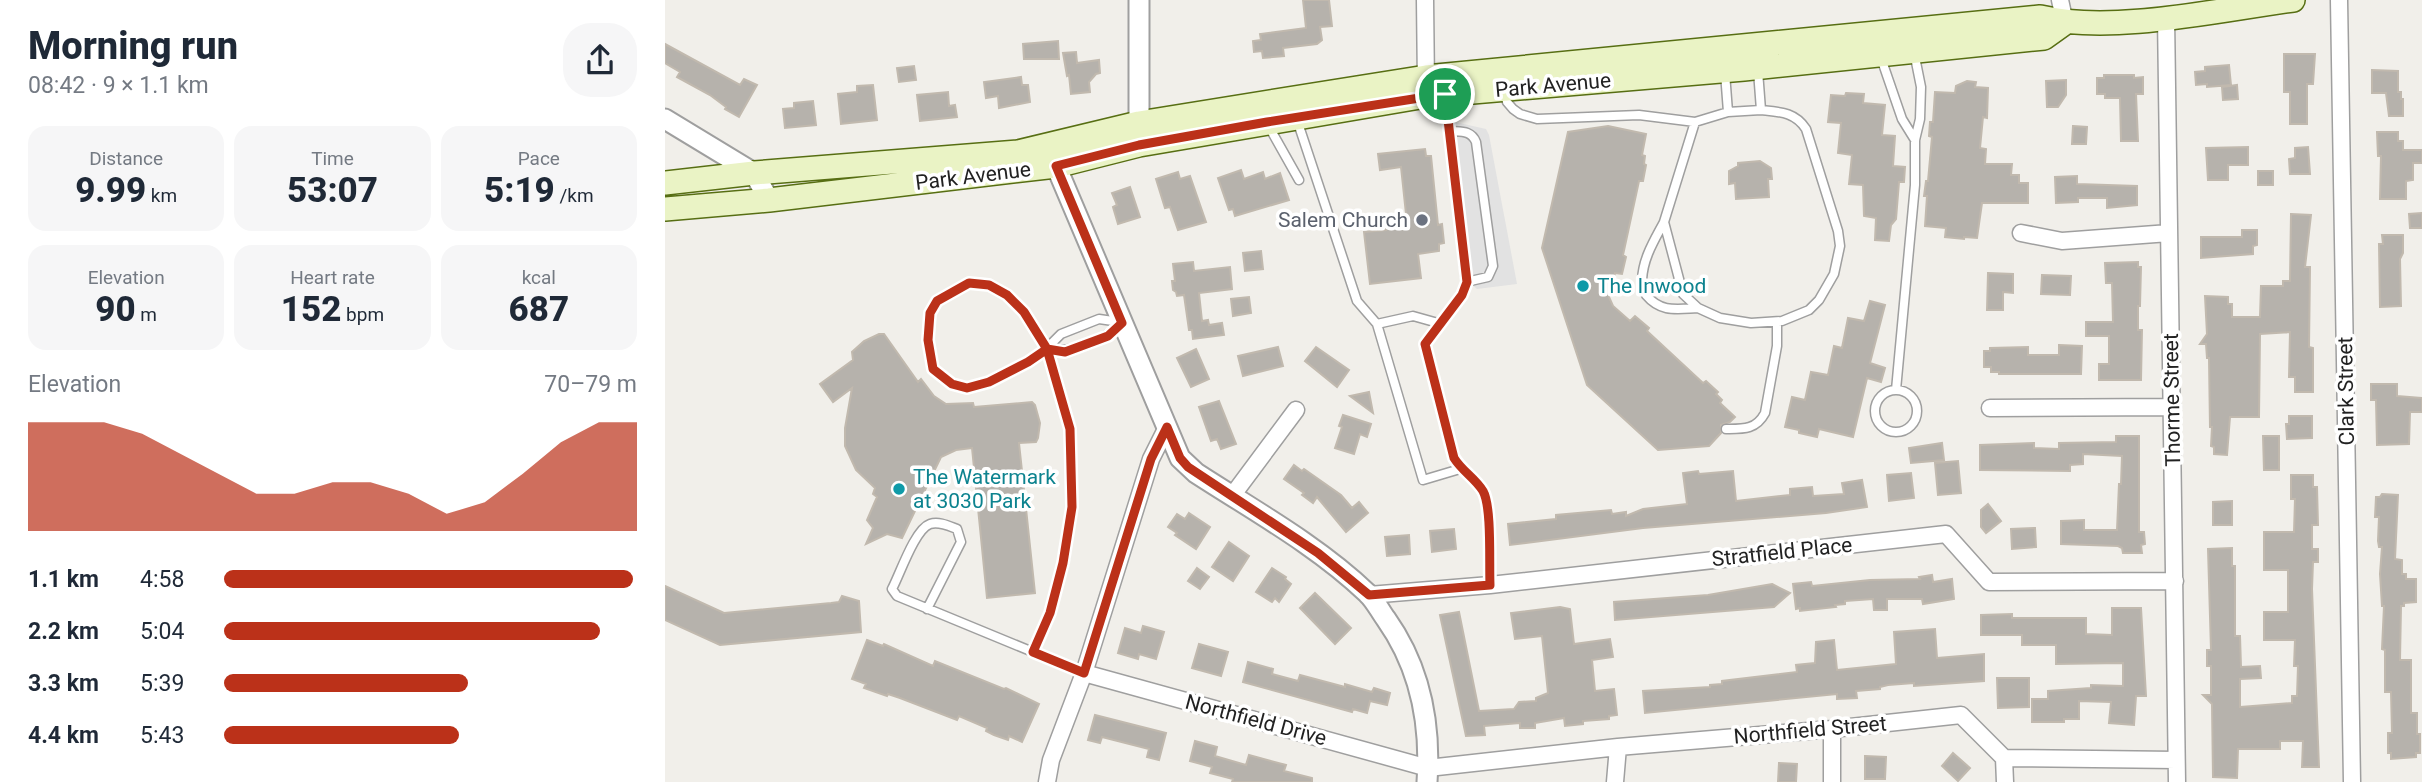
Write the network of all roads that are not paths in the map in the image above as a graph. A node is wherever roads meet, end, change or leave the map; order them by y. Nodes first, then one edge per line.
1 (1139, 0) edge
2 (1425, 0) edge
3 (2060, 0) edge
4 (2293, 0) edge
5 (2339, 0) edge
6 (2166, 17) junction
7 (2065, 23) junction
8 (1913, 51) junction
9 (1880, 55) junction
10 (1758, 67) junction
11 (1725, 70) junction
12 (1504, 79) junction
13 (1435, 85) junction
14 (1761, 110) junction
15 (1728, 112) junction
16 (1296, 117) junction
17 (665, 119) edge
18 (1267, 122) junction
19 (1695, 122) junction
20 (1450, 131) junction
21 (1139, 134) junction
22 (1915, 140) junction
23 (1054, 155) junction
24 (754, 173) junction
25 (1299, 180) dead end
26 (665, 183) edge
27 (769, 200) junction
28 (665, 209) edge
29 (1664, 222) junction
30 (2021, 233) dead end
31 (2169, 233) junction
32 (1642, 280) dead end
33 (1467, 282) junction
34 (1646, 295) dead end
35 (1698, 308) junction
36 (1777, 322) junction
37 (1122, 323) junction
38 (1438, 323) junction
39 (1377, 324) junction
40 (1047, 349) junction
41 (1896, 390) junction
42 (2173, 407) junction
43 (1990, 408) dead end
44 (1296, 410) dead end
45 (1167, 427) junction
46 (1726, 429) dead end
47 (1460, 469) junction
48 (1232, 496) junction
49 (2175, 581) junction
50 (1490, 585) junction
51 (1369, 595) junction
52 (927, 609) junction
53 (1033, 652) junction
54 (1084, 673) junction
55 (1832, 729) junction
56 (1618, 747) junction
57 (2004, 758) junction
58 (2176, 760) junction
59 (1428, 775) edge
60 (1047, 782) edge
61 (1615, 782) edge
62 (1832, 782) edge
63 (2005, 782) edge
64 (2177, 782) edge
65 (2352, 782) edge

1 - 21 street
2 - 13 street
3 - 7 street
4 - 6 main road, Park Avenue
5 - 65 street, Clark Street
6 - 7 main road, Park Avenue
6 - 31 street, Thorme Street
7 - 8 main road, Park Avenue
7 - 12 main road, Park Avenue
8 - 9 main road, Park Avenue
8 - 22 lane
9 - 10 main road, Park Avenue
9 - 22 lane
10 - 11 main road, Park Avenue
10 - 14 lane
11 - 12 main road, Park Avenue
11 - 15 lane
12 - 13 main road, Park Avenue
12 - 19 lane
13 - 16 main road, Park Avenue
13 - 20 lane
13 - 21 main road, Park Avenue
14 - 15 lane
14 - 36 lane
15 - 19 lane
16 - 18 main road, Park Avenue
16 - 39 lane
17 - 24 street
18 - 21 main road, Park Avenue
18 - 25 lane
19 - 29 lane
20 - 33 lane
20 - 33 lane
21 - 23 main road, Park Avenue
22 - 41 lane
23 - 24 main road, Park Avenue
23 - 27 main road, Park Avenue
23 - 37 street
24 - 26 main road, Park Avenue
24 - 27 street
27 - 28 main road, Park Avenue
29 - 32 lane
29 - 35 lane
30 - 31 street
31 - 42 street, Thorme Street
33 - 38 lane
34 - 35 lane
35 - 36 lane
36 - 46 lane
37 - 40 lane
37 - 40 lane
37 - 45 street
38 - 39 lane
38 - 47 lane
39 - 47 lane
40 - 40 lane
40 - 53 lane
41 - 41 lane
42 - 43 street
42 - 49 street, Thorme Street
44 - 48 street
45 - 48 street
45 - 54 street
47 - 50 lane
48 - 51 street
49 - 50 street, Stratfield Place
49 - 58 street, Thorme Street
50 - 51 street, Stratfield Place
51 - 59 street
52 - 52 lane
52 - 53 lane
53 - 54 lane
54 - 59 street, Northfield Drive
54 - 60 street
55 - 56 street, Northfield Street
55 - 57 street, Northfield Street
55 - 62 street
56 - 59 street, Northfield Street
56 - 61 street
57 - 58 street
57 - 63 street
58 - 64 street, Thorme Street

